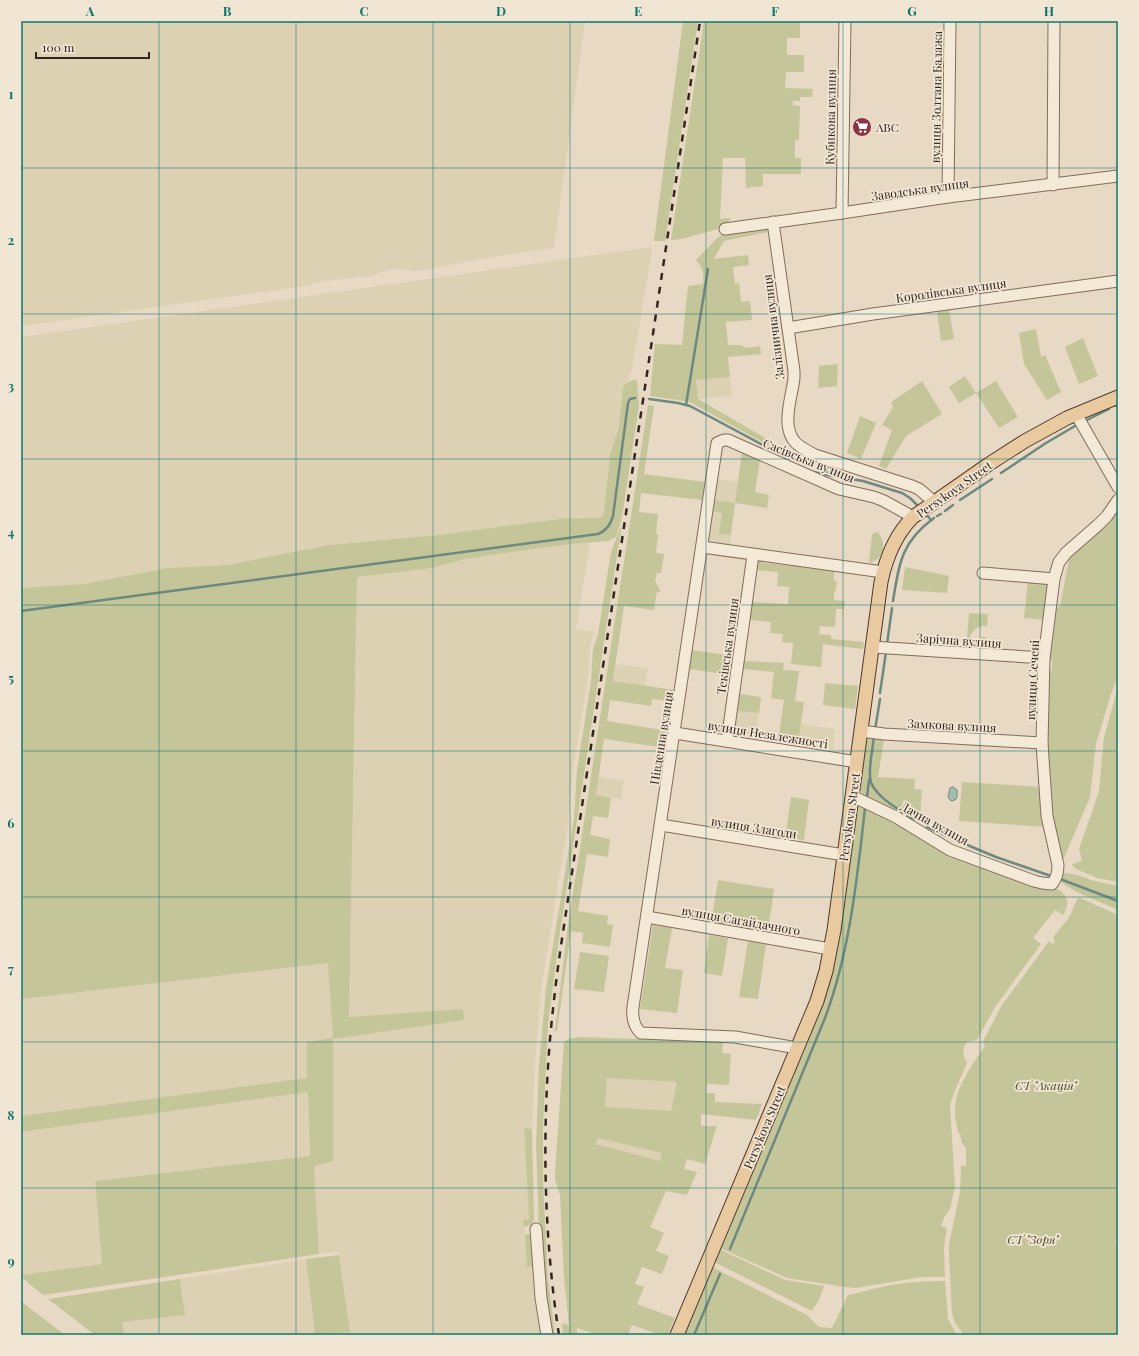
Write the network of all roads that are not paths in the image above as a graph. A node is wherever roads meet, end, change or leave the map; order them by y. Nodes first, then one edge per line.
1 (845, 21) edge
2 (950, 21) edge
3 (1054, 21) edge
4 (1118, 176) edge
5 (1053, 185) junction
6 (948, 197) junction
7 (842, 213) junction
8 (773, 222) junction
9 (725, 229) dead end
10 (1118, 281) edge
11 (788, 328) junction
12 (1118, 397) edge
13 (1076, 414) junction
14 (717, 443) joint
15 (1118, 487) edge
16 (1118, 500) edge
17 (934, 502) junction
18 (913, 517) junction
19 (702, 548) junction
20 (753, 555) junction
21 (884, 567) junction
22 (983, 573) dead end
23 (1054, 578) junction
24 (872, 647) junction
25 (1044, 658) junction
26 (861, 731) junction
27 (674, 733) junction
28 (727, 741) junction
29 (1042, 743) junction
30 (857, 762) junction
31 (852, 796) junction
32 (660, 825) junction
33 (844, 855) junction
34 (1052, 884) joint
35 (647, 917) junction
36 (830, 949) junction
37 (796, 1048) junction
38 (536, 1230) dead end
39 (547, 1335) edge
40 (677, 1335) edge

1 - 7 street, Кубикова вулиця
2 - 6 street, вулиця Золтана Балажа
3 - 5 street
4 - 5 street, Заводська вулиця
5 - 6 street, Заводська вулиця
6 - 7 street, Заводська вулиця
7 - 8 street, Заводська вулиця
8 - 9 street, Заводська вулиця
8 - 11 street, Залізнична вулиця
10 - 11 street, Королівська вулиця
11 - 17 street, Залізнична вулиця
12 - 13 main road, Persykova Street
13 - 15 street
13 - 17 main road, Persykova Street
14 - 18 street, Сасівська вулиця
14 - 19 street, Південна вулиця
16 - 23 street, вулиця Сечені
17 - 18 main road, Persykova Street
18 - 21 main road, Persykova Street
19 - 20 street
19 - 27 street, Південна вулиця
20 - 21 street
20 - 28 street, Теківська вулиця
21 - 24 main road, Persykova Street
22 - 23 street
23 - 25 street, вулиця Сечені
24 - 25 street, Зарічна вулиця
24 - 26 main road, Persykova Street
25 - 29 street, вулиця Сечені
26 - 29 street, Замкова вулиця
26 - 30 main road, Persykova Street
27 - 28 street, вулиця Незалежності
27 - 32 street, Південна вулиця
28 - 30 street, вулиця Незалежності
29 - 34 street, вулиця Сечені
30 - 31 main road, Persykova Street
31 - 33 main road, Persykova Street
31 - 34 street, Дачна вулиця
32 - 33 street, вулиця Злагоди
32 - 35 street, Південна вулиця
33 - 36 main road, Persykova Street
35 - 36 street, вулиця Сагайдачного
35 - 37 street, Південна вулиця
36 - 37 main road, Persykova Street
37 - 40 main road, Persykova Street
38 - 39 street

